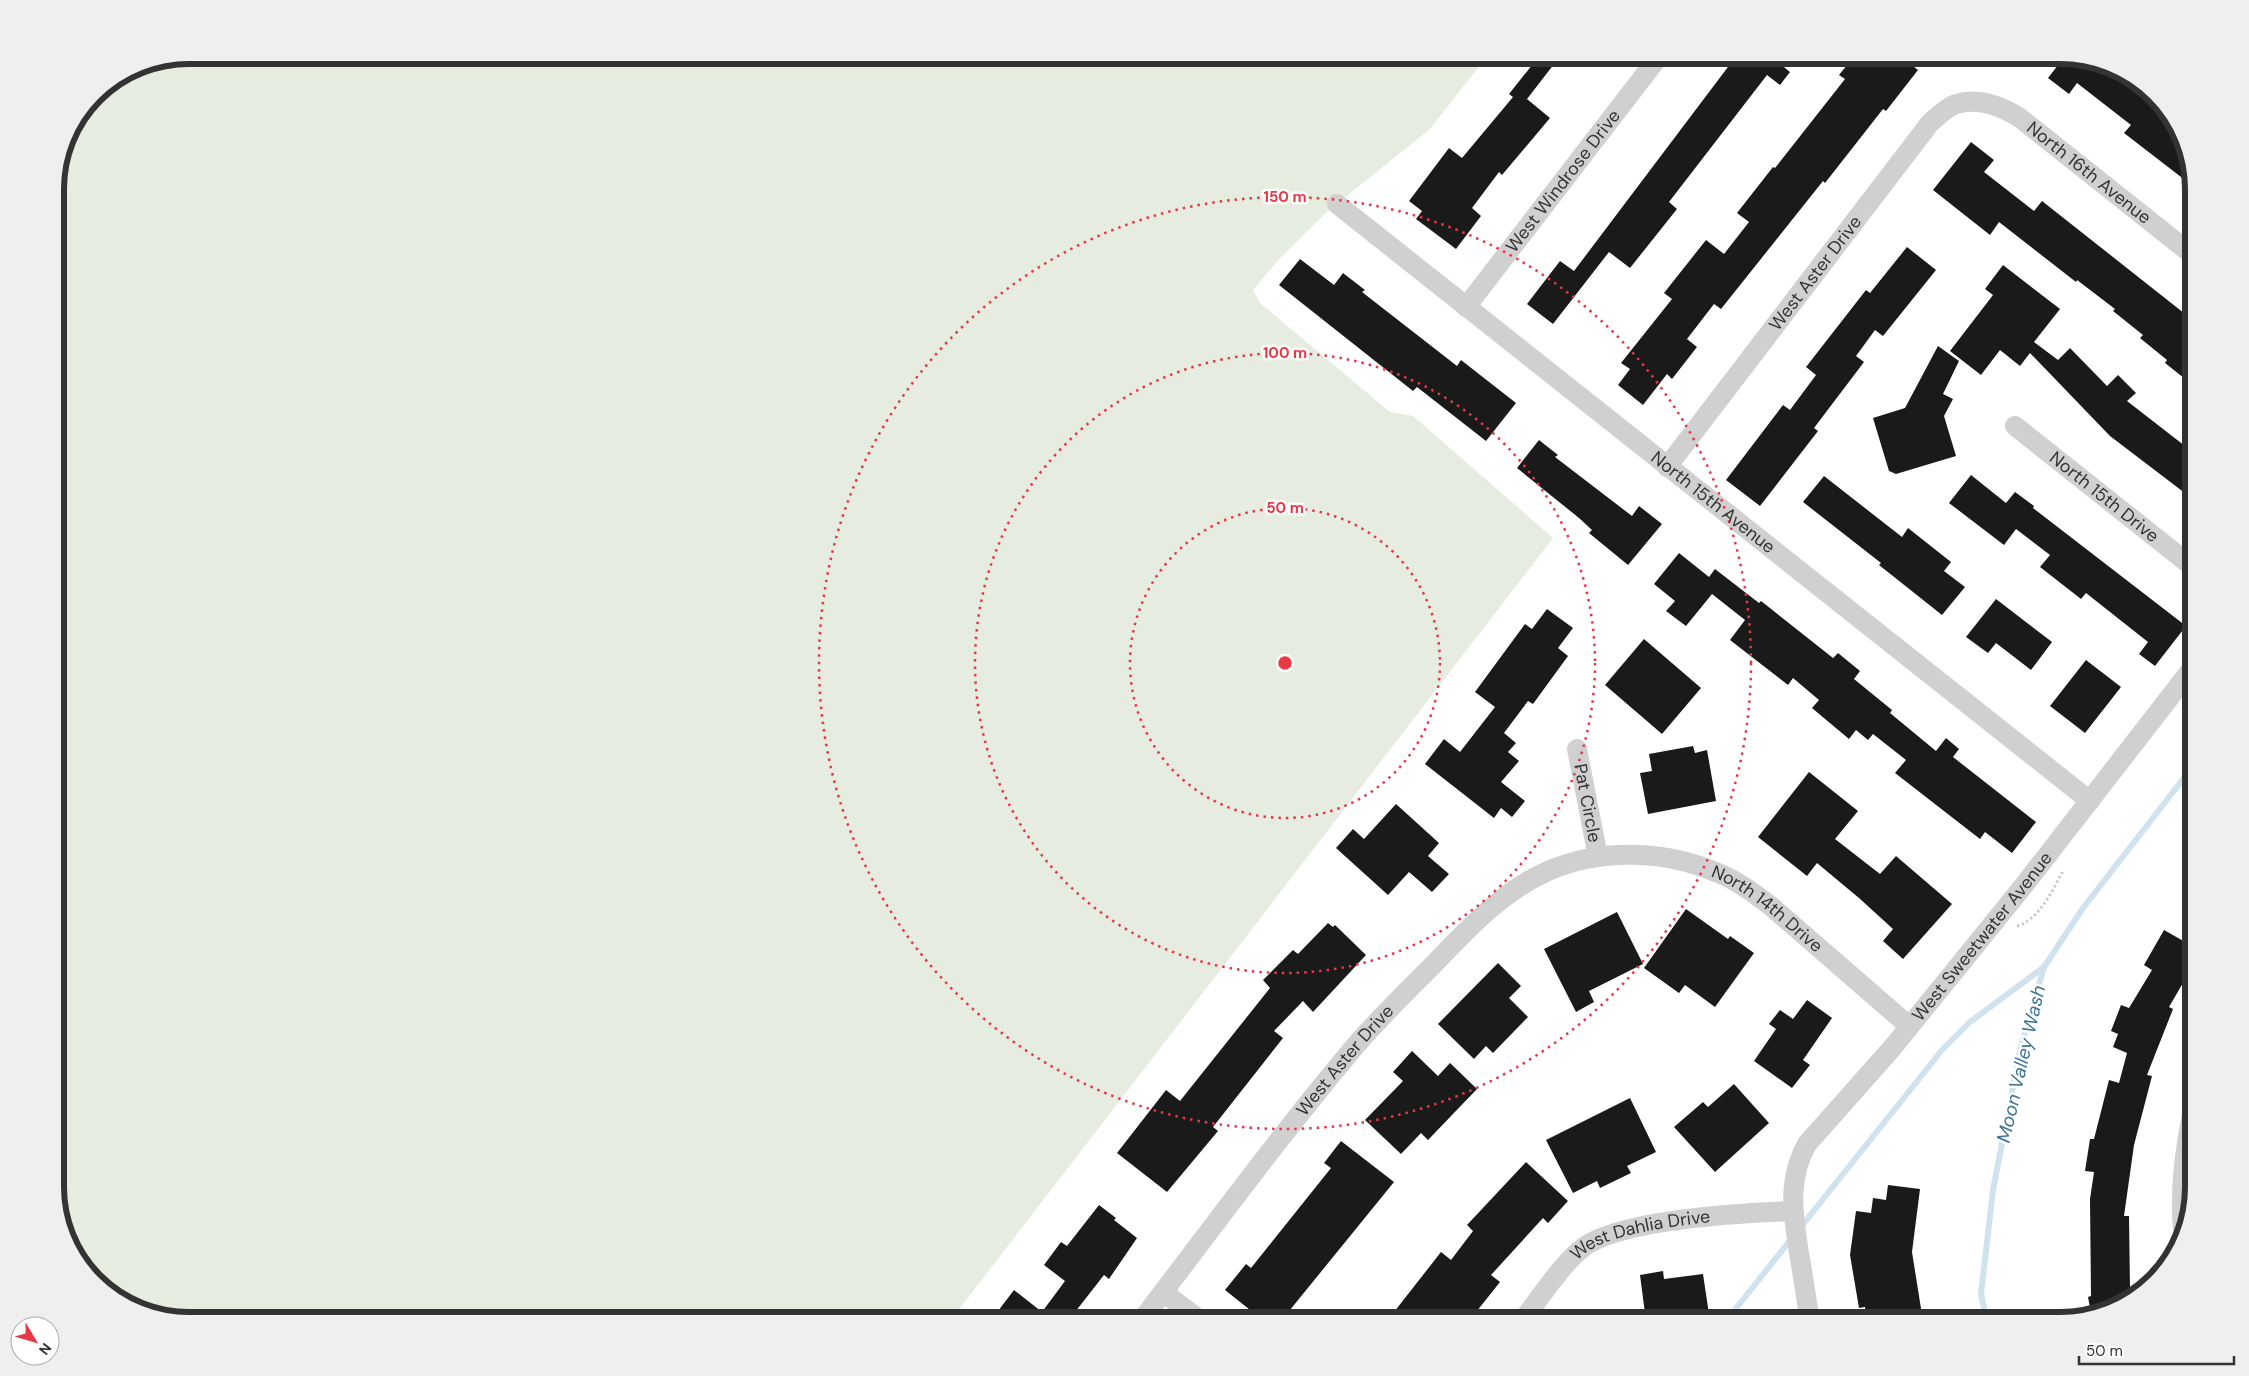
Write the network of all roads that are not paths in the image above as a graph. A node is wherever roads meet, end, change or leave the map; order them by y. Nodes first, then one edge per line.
1 (1653, 64) edge
2 (1977, 101) joint
3 (1337, 204) dead end
4 (2185, 249) edge
5 (1466, 307) junction
6 (2015, 426) dead end
7 (1667, 467) junction
8 (2185, 561) edge
9 (2185, 678) edge
10 (1577, 749) dead end
11 (2090, 801) junction
12 (1598, 857) junction
13 (1909, 1026) junction
14 (2185, 1146) edge
15 (1793, 1216) junction
16 (2181, 1218) edge
17 (1163, 1292) junction
18 (1148, 1312) edge
19 (1189, 1312) edge
20 (1529, 1312) edge
21 (1808, 1312) edge

1 - 5 street, West Windrose Drive
2 - 4 street, North 16th Avenue
2 - 7 street, West Aster Drive
3 - 5 street, North 15th Avenue
5 - 7 street, North 15th Avenue
6 - 8 street, North 15th Drive
7 - 11 street, North 15th Avenue
9 - 11 street, West Sweetwater Avenue
10 - 12 street, Pat Circle
11 - 13 street, West Sweetwater Avenue
12 - 13 street, North 14th Drive
12 - 17 street, West Aster Drive
13 - 15 street, West Sweetwater Avenue
14 - 16 street
15 - 20 street, West Dahlia Drive
15 - 21 street, West Sweetwater Avenue
17 - 18 street, West Aster Drive
17 - 19 street

